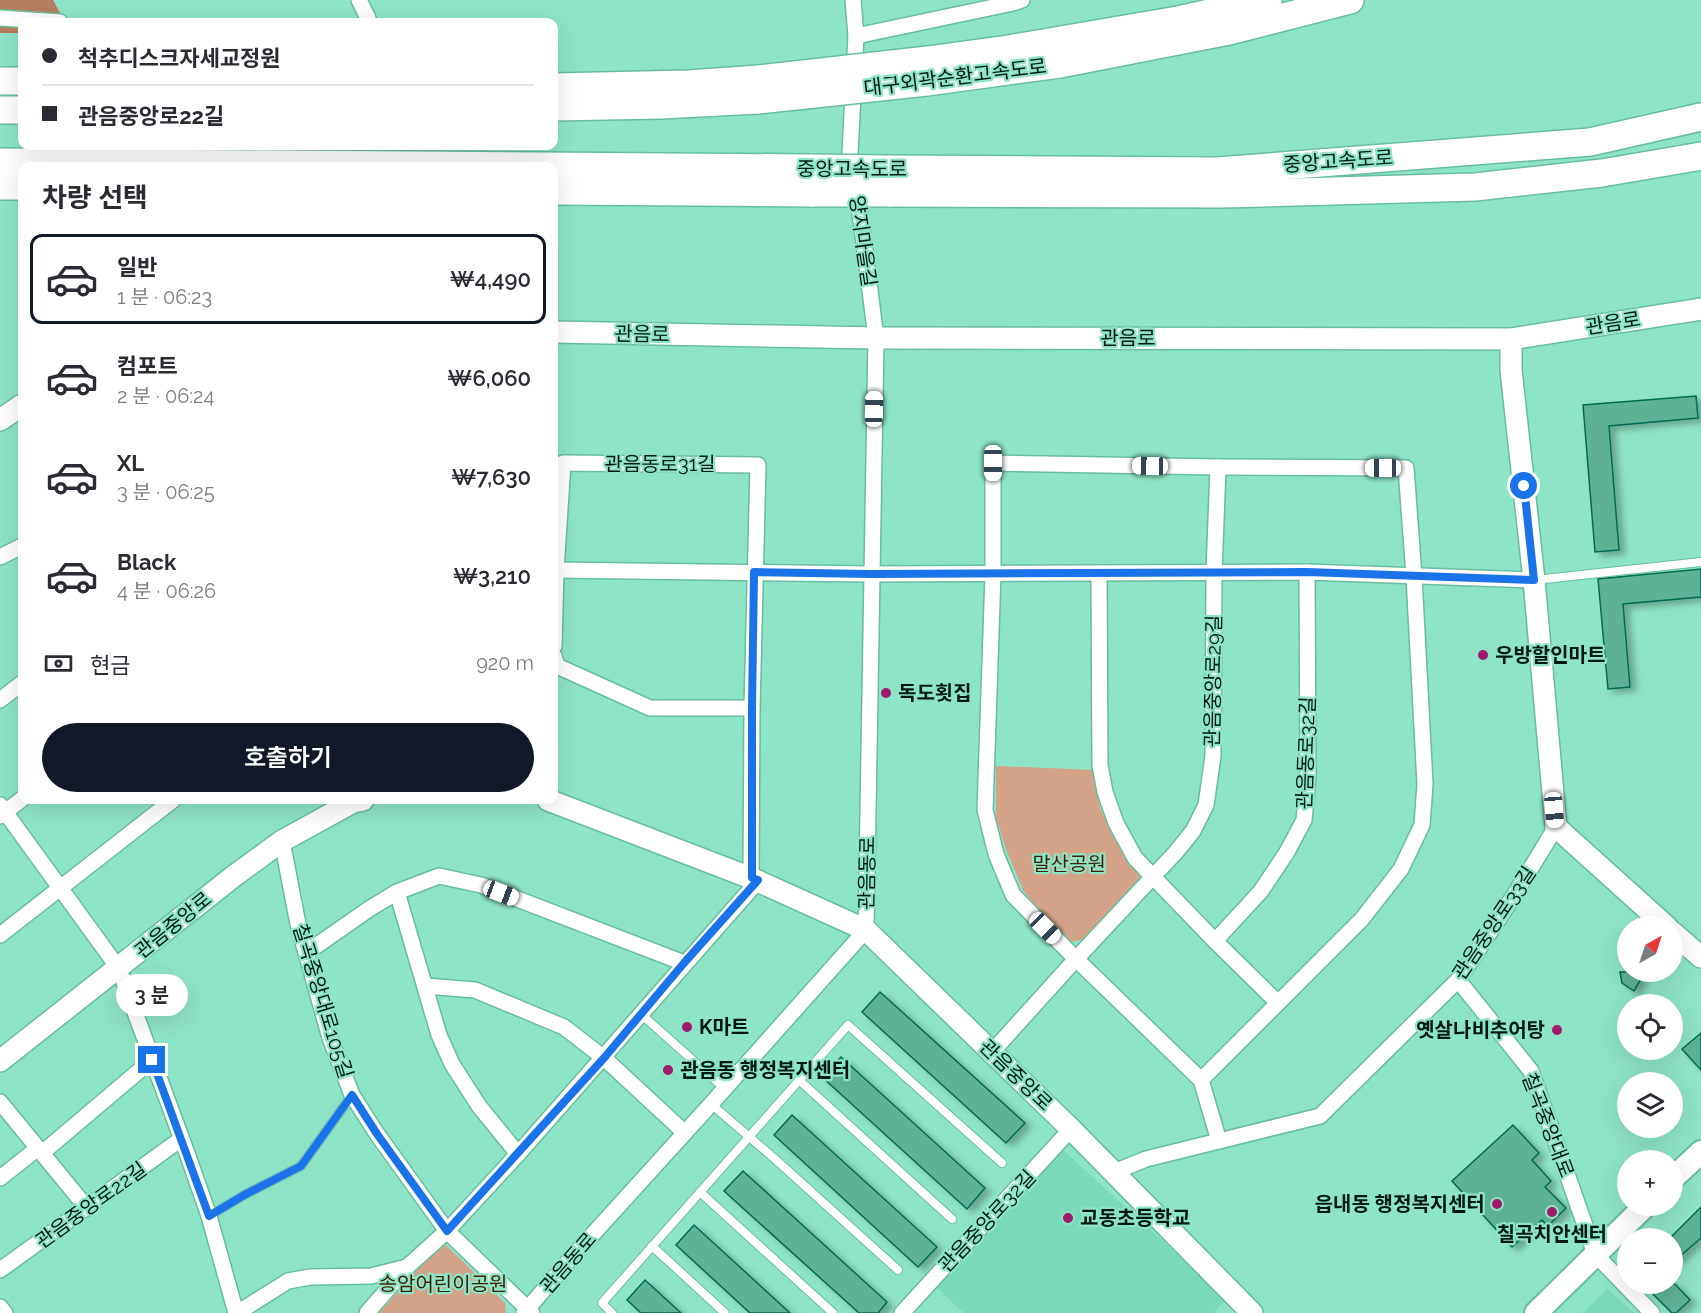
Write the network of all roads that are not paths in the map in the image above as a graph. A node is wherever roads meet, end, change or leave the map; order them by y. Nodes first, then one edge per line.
1 (358, 0) edge
2 (853, 0) edge
3 (1022, 0) edge
4 (1268, 0) edge
5 (1350, 0) edge
6 (0, 18) edge
7 (368, 18) edge
8 (18, 19) edge
9 (856, 36) junction
10 (927, 71) junction
11 (0, 81) edge
12 (18, 81) edge
13 (558, 87) edge
14 (759, 89) junction
15 (558, 107) edge
16 (0, 110) edge
17 (18, 110) edge
18 (1701, 117) edge
19 (1701, 156) edge
20 (0, 162) edge
21 (18, 162) edge
22 (558, 175) edge
23 (813, 181) junction
24 (888, 181) junction
25 (0, 186) edge
26 (18, 186) edge
27 (558, 191) edge
28 (1701, 309) edge
29 (558, 332) edge
30 (876, 338) junction
31 (1511, 339) junction
32 (18, 408) edge
33 (0, 420) edge
34 (1218, 467) junction
35 (558, 530) edge
36 (18, 548) edge
37 (0, 557) edge
38 (1701, 562) edge
39 (558, 570) edge
40 (754, 572) junction
41 (1307, 572) junction
42 (1099, 573) junction
43 (1214, 573) junction
44 (871, 574) junction
45 (993, 574) junction
46 (1414, 576) junction
47 (1534, 580) junction
48 (558, 666) edge
49 (18, 686) edge
50 (0, 700) edge
51 (752, 708) junction
52 (18, 801) edge
53 (168, 804) edge
54 (350, 804) edge
55 (558, 804) edge
56 (2, 811) edge
57 (1556, 827) junction
58 (282, 841) junction
59 (1154, 876) junction
60 (755, 879) junction
61 (60, 888) junction
62 (396, 892) junction
63 (1655, 916) edge
64 (866, 930) junction
65 (0, 935) edge
66 (1215, 941) junction
67 (1683, 941) edge
68 (306, 953) junction
69 (1701, 957) edge
70 (1076, 959) junction
71 (684, 963) junction
72 (118, 969) junction
73 (1458, 980) junction
74 (426, 986) junction
75 (1278, 1003) junction
76 (642, 1014) junction
77 (992, 1052) junction
78 (604, 1058) junction
79 (152, 1060) junction
80 (0, 1061) edge
81 (799, 1080) junction
82 (1201, 1080) junction
83 (725, 1089) junction
84 (352, 1095) junction
85 (0, 1102) edge
86 (711, 1104) junction
87 (1071, 1129) junction
88 (685, 1133) junction
89 (749, 1137) junction
90 (181, 1139) junction
91 (1219, 1141) junction
92 (40, 1151) junction
93 (1701, 1152) edge
94 (518, 1154) junction
95 (1002, 1163) dead end
96 (1683, 1169) edge
97 (1114, 1172) junction
98 (0, 1178) edge
99 (699, 1192) junction
100 (87, 1208) junction
101 (209, 1216) junction
102 (1635, 1216) edge
103 (952, 1219) dead end
104 (447, 1231) junction
105 (652, 1246) junction
106 (1595, 1254) junction
107 (407, 1267) junction
108 (0, 1270) edge
109 (898, 1270) dead end
110 (0, 1307) edge
111 (528, 1312) edge
112 (4, 1313) edge
113 (237, 1313) edge
114 (367, 1313) edge
115 (612, 1313) edge
116 (724, 1313) edge
117 (833, 1313) edge
118 (902, 1313) edge
119 (1252, 1313) edge
120 (1536, 1313) edge
121 (1652, 1313) edge

1 - 7 street
2 - 9 street, 양지마을길
3 - 9 street
4 - 10 highway, 대구외곽순환고속도로
5 - 10 highway, 대구외곽순환고속도로
6 - 8 street
9 - 30 street, 양지마을길
10 - 14 highway, 대구외곽순환고속도로, bridge
11 - 12 highway
13 - 14 highway, 대구외곽순환고속도로
14 - 15 highway, 대구외곽순환고속도로
16 - 17 highway
18 - 24 highway, 중앙고속도로
19 - 24 highway, 중앙고속도로
20 - 21 highway, 중앙고속도로
22 - 23 highway, 중앙고속도로
23 - 24 highway, 중앙고속도로, bridge
23 - 27 highway, 중앙고속도로
25 - 26 highway
28 - 31 main road, 관음로
29 - 30 main road, 관음로
30 - 31 main road, 관음로
30 - 44 street, 관음동로
31 - 47 main road
32 - 33 main road
34 - 43 street, 관음중앙로29길
34 - 45 street
34 - 46 street
35 - 40 street, 관음동로31길
36 - 37 street
38 - 47 lane
39 - 40 street
40 - 44 street
40 - 51 street
41 - 43 street
41 - 46 street
41 - 66 street, 관음동로32길
42 - 43 street
42 - 45 street
42 - 59 street
43 - 59 street, 관음중앙로29길
44 - 45 street
44 - 64 street, 관음동로
45 - 70 street
46 - 47 street
46 - 75 street
47 - 57 main road
48 - 51 street
49 - 50 street
51 - 60 street
52 - 56 street
53 - 61 street
54 - 58 main road, 관음중앙로
55 - 60 main road, 관음중앙로
56 - 61 street
57 - 63 main road
57 - 73 street, 관음중앙로33길
58 - 68 street, 칠곡중앙대로105길
58 - 72 main road, 관음중앙로
59 - 66 street
59 - 70 street, 관음중앙로29길
60 - 64 main road, 관음중앙로
60 - 71 street
61 - 65 street
61 - 72 street
62 - 68 street
62 - 71 street
62 - 74 street
64 - 77 main road, 관음중앙로
64 - 83 street, 관음동로
66 - 75 street
67 - 69 main road
68 - 84 street, 칠곡중앙대로105길
70 - 77 street, 관음중앙로29길
70 - 82 street
71 - 76 street
72 - 79 street
72 - 80 main road, 관음중앙로
73 - 91 street, 관음중앙로33길
73 - 106 street, 칠곡중앙대로
74 - 78 street
74 - 94 street
75 - 82 street
76 - 78 street
76 - 83 lane
77 - 87 main road, 관음중앙로
78 - 88 street
78 - 94 street
79 - 90 street
79 - 92 street
81 - 89 lane
81 - 95 lane
81 - 103 lane
82 - 91 street
83 - 86 street, 관음동로
84 - 101 lane
84 - 104 street, 칠곡중앙대로105길
85 - 92 street
86 - 88 street, 관음동로
86 - 89 lane
87 - 97 main road, 관음중앙로
87 - 118 street, 관음중앙로32길
88 - 111 street, 관음동로
89 - 99 lane
89 - 109 lane
90 - 100 street, 관음중앙로22길
90 - 101 street
91 - 97 street, 관음중앙로33길
92 - 98 street
92 - 100 street
93 - 96 main road
94 - 104 street
97 - 119 main road, 관음중앙로
99 - 105 lane
99 - 117 lane
100 - 108 street, 관음중앙로22길
101 - 113 street
102 - 106 main road
104 - 107 street
104 - 111 street, 칠곡중앙대로105길
105 - 115 lane
105 - 116 lane
106 - 120 main road
106 - 121 street
107 - 113 street
107 - 114 street
110 - 112 street

